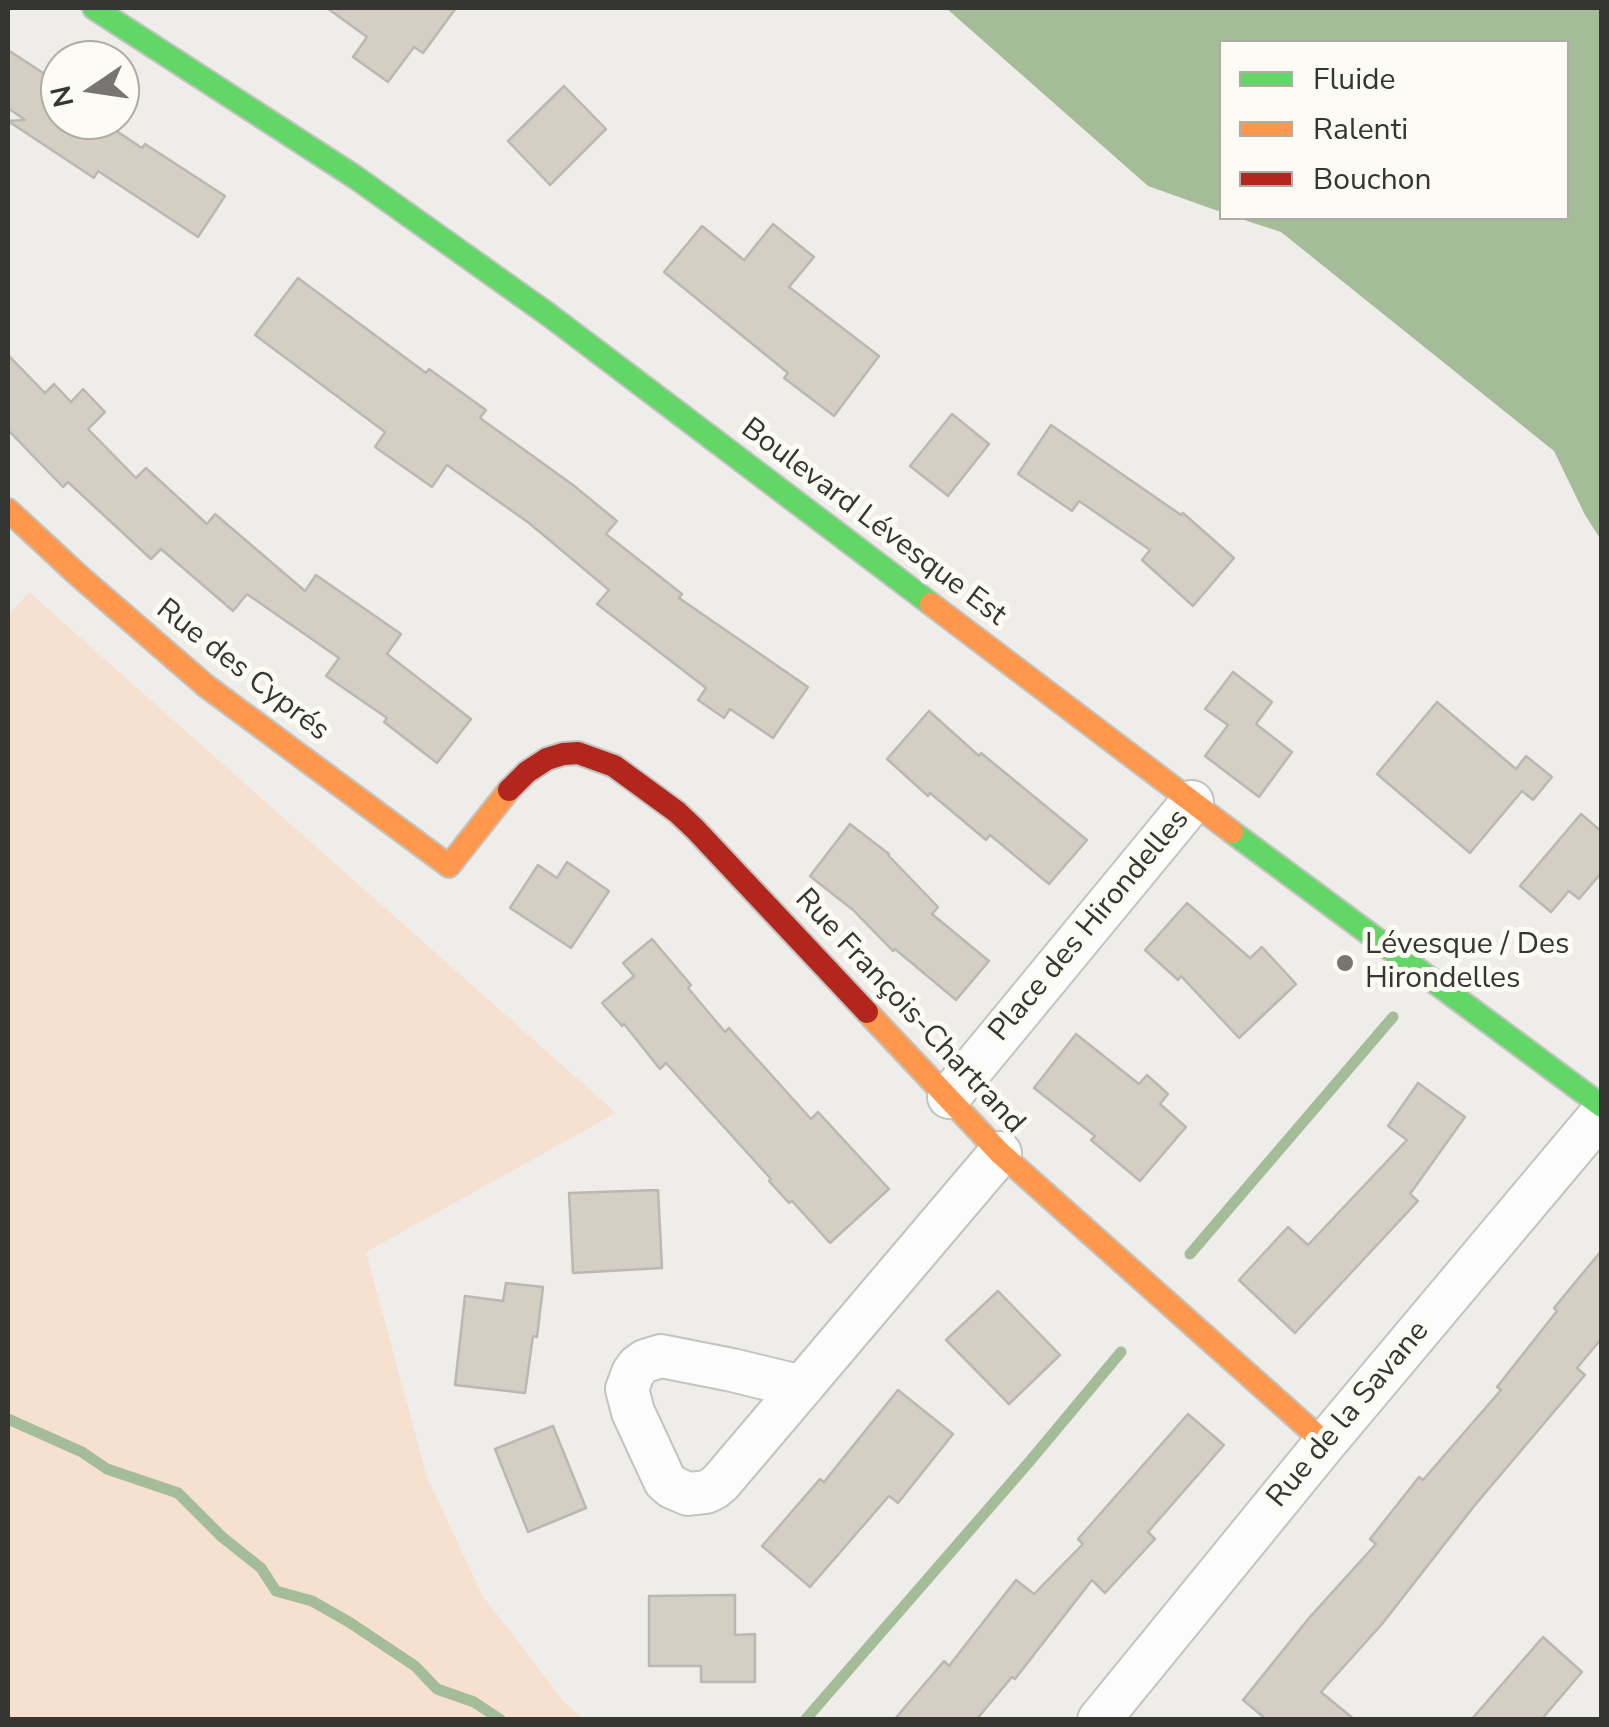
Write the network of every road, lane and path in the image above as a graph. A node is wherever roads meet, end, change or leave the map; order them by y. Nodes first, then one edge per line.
1 (94, 8) edge
2 (8, 510) edge
3 (1192, 802) junction
4 (448, 866) joint
5 (948, 1097) junction
6 (1602, 1110) edge
7 (1000, 1153) junction
8 (802, 1386) dead end
9 (1325, 1443) junction
10 (1098, 1720) edge

1 - 3 street, Boulevard Lévesque Est
2 - 4 street, Rue des Cyprés
3 - 5 street, Place des Hirondelles
3 - 6 street, Boulevard Lévesque Est
4 - 5 street, Rue François-Chartrand
5 - 7 street, Rue François-Chartrand
6 - 9 street, Rue de la Savane
7 - 8 street
7 - 9 street, Rue François-Chartrand
9 - 10 street, Rue de la Savane

